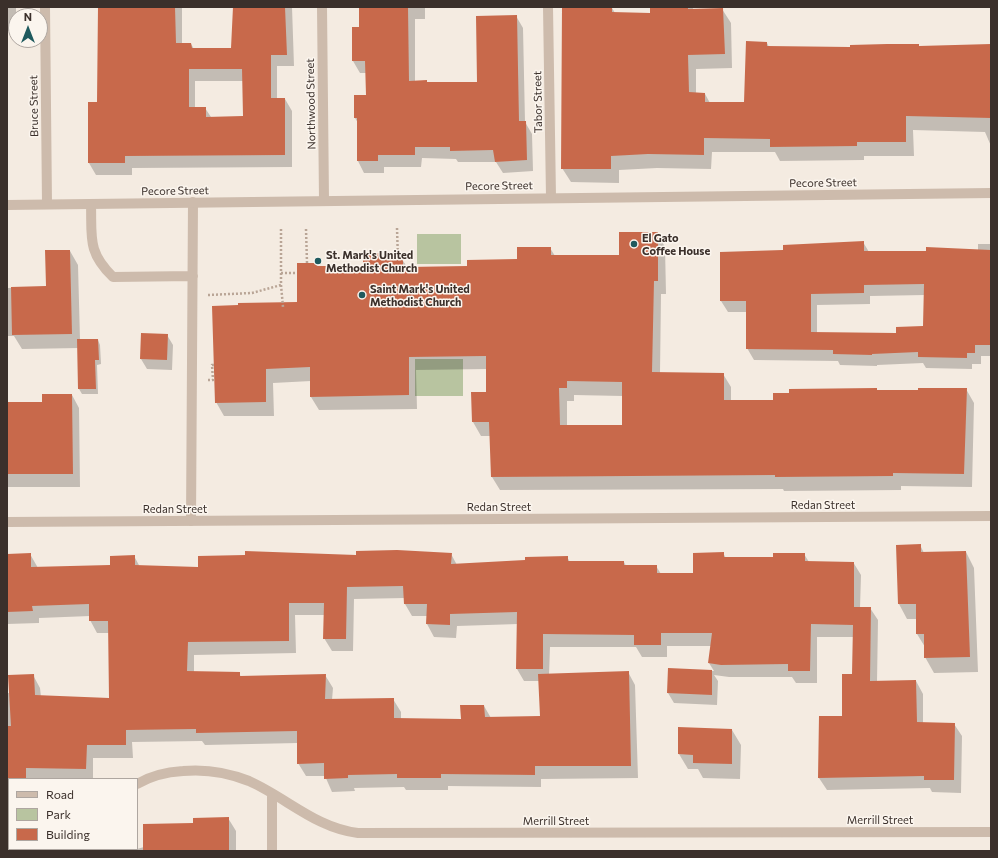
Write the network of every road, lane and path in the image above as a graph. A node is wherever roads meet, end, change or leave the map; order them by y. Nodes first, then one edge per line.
1 (45, 7) edge
2 (322, 7) edge
3 (548, 7) edge
4 (991, 193) edge
5 (551, 197) junction
6 (324, 200) junction
7 (193, 202) junction
8 (47, 204) junction
9 (91, 204) junction
10 (7, 205) edge
11 (397, 228) dead end
12 (281, 229) dead end
13 (306, 229) dead end
14 (398, 260) dead end
15 (307, 263) dead end
16 (281, 273) junction
17 (297, 273) dead end
18 (193, 276) junction
19 (281, 285) junction
20 (206, 295) dead end
21 (283, 307) dead end
22 (991, 516) edge
23 (192, 521) junction
24 (7, 522) edge
25 (138, 783) edge
26 (272, 794) junction
27 (991, 832) edge
28 (272, 851) edge

1 - 8 street, Bruce Street
2 - 6 street, Northwood Street
3 - 5 street, Tabor Street
4 - 5 street, Pecore Street
5 - 6 street, Pecore Street
6 - 7 street, Pecore Street
7 - 9 street, Pecore Street
7 - 18 street
8 - 9 street, Pecore Street
8 - 10 street, Pecore Street
9 - 18 street
11 - 14 path
12 - 16 path
13 - 15 path
16 - 17 path
16 - 19 path
18 - 23 street
19 - 20 path
19 - 21 path
22 - 23 street, Redan Street
23 - 24 street, Redan Street
25 - 26 street, Merrill Street
26 - 27 street, Merrill Street
26 - 28 street

